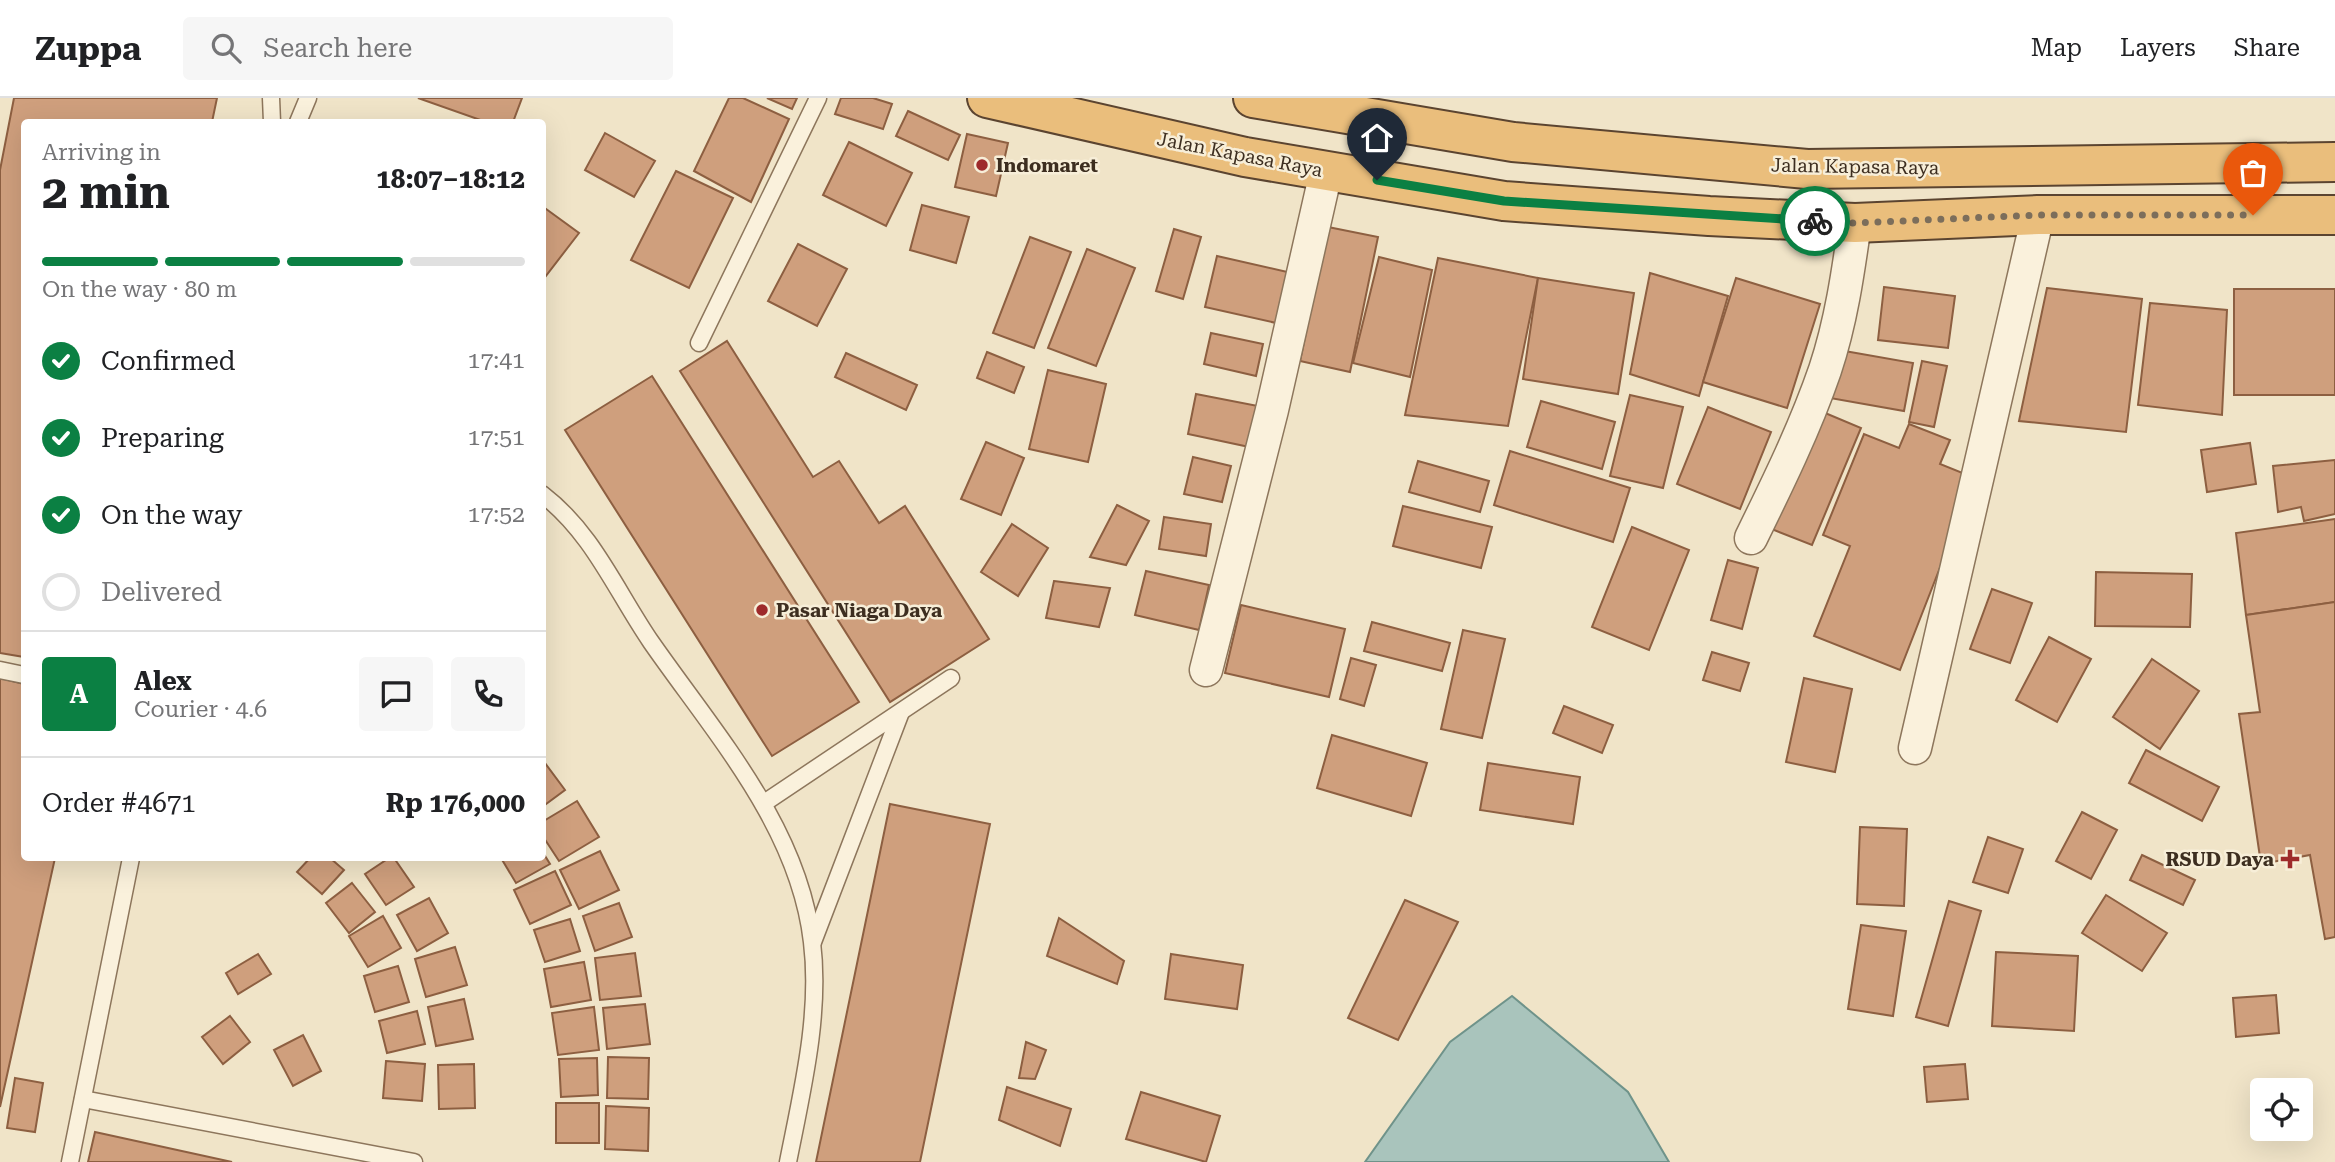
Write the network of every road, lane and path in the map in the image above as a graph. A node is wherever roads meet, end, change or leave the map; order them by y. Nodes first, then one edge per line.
1 (271, 98) edge
2 (308, 98) edge
3 (818, 98) edge
4 (990, 98) edge
5 (1253, 98) edge
6 (272, 119) edge
7 (299, 119) edge
8 (1513, 142) junction
9 (2281, 161) junction
10 (2335, 162) edge
11 (1326, 172) junction
12 (1504, 201) junction
13 (2038, 215) junction
14 (2280, 215) junction
15 (2335, 215) edge
16 (1855, 223) junction
17 (699, 342) dead end
18 (546, 497) edge
19 (1751, 538) dead end
20 (0, 670) edge
21 (1206, 670) dead end
22 (21, 674) edge
23 (951, 678) dead end
24 (901, 712) junction
25 (1915, 748) dead end
26 (764, 803) junction
27 (130, 861) edge
28 (813, 943) junction
29 (83, 1099) junction
30 (70, 1162) edge
31 (414, 1162) edge
32 (788, 1162) edge

1 - 6 lane
2 - 7 lane
3 - 17 lane
4 - 11 highway, Jalan Kapasa Raya
5 - 8 highway, Jalan Kapasa Raya
8 - 9 highway, Jalan Kapasa Raya
8 - 12 highway
9 - 10 highway, Jalan Kapasa Raya
9 - 14 highway
11 - 12 highway, Jalan Kapasa Raya
11 - 21 street
12 - 16 highway, Jalan Kapasa Raya
13 - 14 highway, Jalan Kapasa Raya
13 - 16 highway, Jalan Kapasa Raya
13 - 25 street
14 - 15 highway, Jalan Kapasa Raya
16 - 19 street
18 - 26 lane
20 - 22 lane
23 - 24 lane
24 - 26 lane
24 - 28 lane
26 - 28 lane
27 - 29 lane
28 - 32 lane
29 - 30 lane
29 - 31 lane

